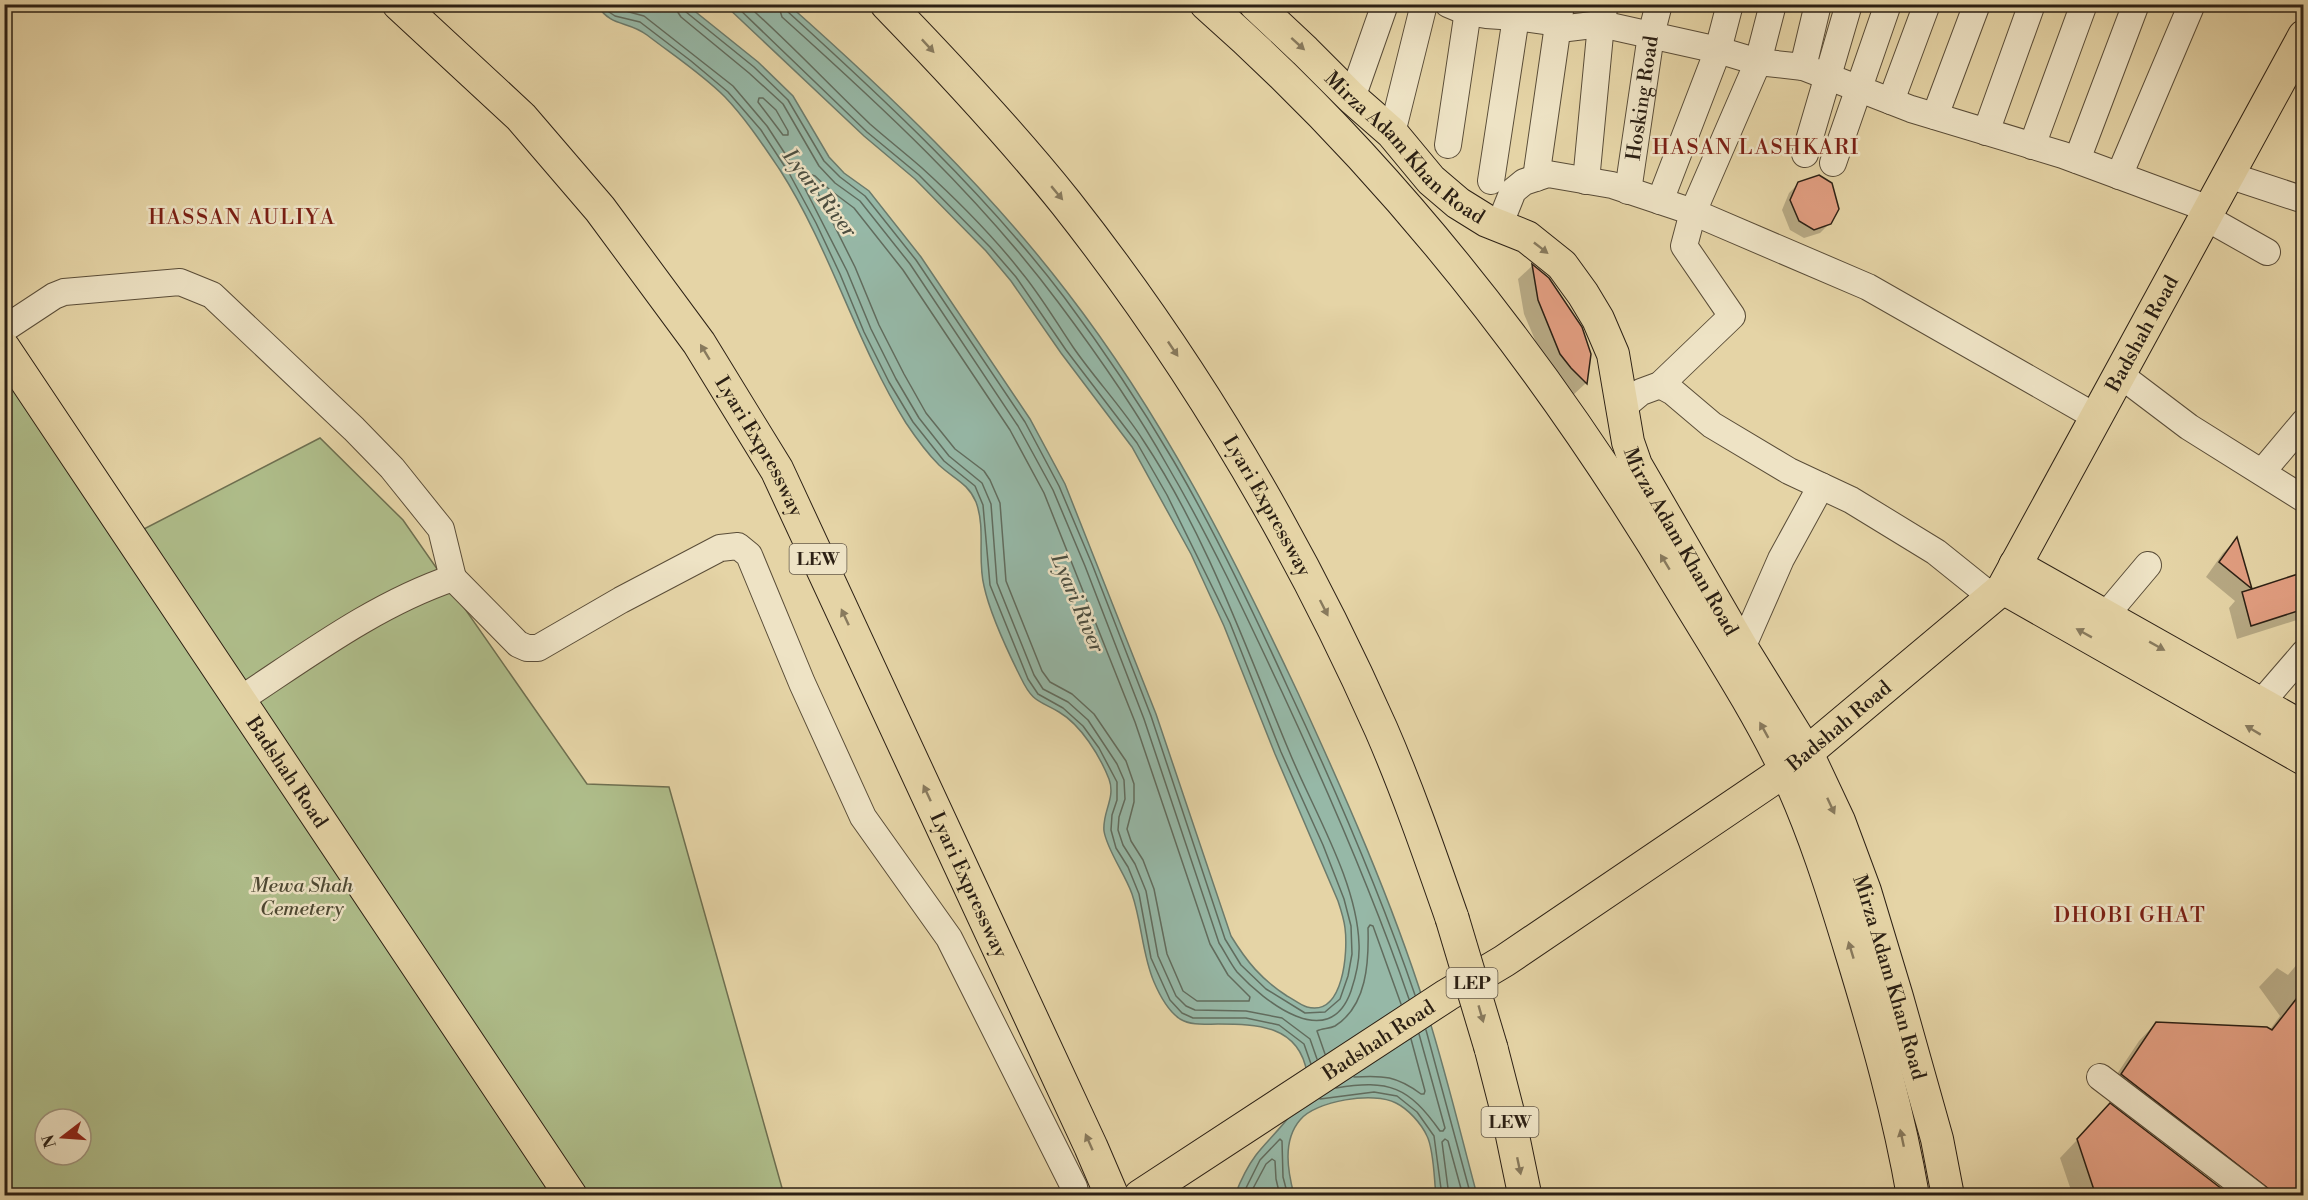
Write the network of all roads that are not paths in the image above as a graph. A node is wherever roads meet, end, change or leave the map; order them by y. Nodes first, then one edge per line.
1 (399, 4) edge
2 (887, 4) edge
3 (1206, 4) edge
4 (1255, 4) edge
5 (1385, 4) edge
6 (1425, 4) edge
7 (1659, 4) edge
8 (1730, 4) edge
9 (1773, 4) edge
10 (1818, 4) edge
11 (1849, 4) edge
12 (1888, 4) edge
13 (1927, 4) edge
14 (1977, 4) edge
15 (2032, 4) edge
16 (2084, 4) edge
17 (2136, 4) edge
18 (2192, 4) edge
19 (1462, 7) edge
20 (1517, 10) edge
21 (1560, 14) edge
22 (1603, 14) edge
23 (1652, 34) junction
24 (2304, 36) edge
25 (1718, 50) junction
26 (1758, 62) junction
27 (1803, 68) junction
28 (1829, 78) junction
29 (1858, 89) junction
30 (1352, 99) junction
31 (1891, 101) junction
32 (1935, 116) junction
33 (1986, 132) junction
34 (1392, 133) junction
35 (1448, 145) dead end
36 (2032, 146) junction
37 (1805, 154) dead end
38 (2077, 160) junction
39 (1833, 163) dead end
40 (2228, 175) junction
41 (2120, 176) junction
42 (1536, 178) junction
43 (1586, 180) junction
44 (1491, 181) dead end
45 (1628, 190) junction
46 (2304, 200) edge
47 (1660, 201) junction
48 (1693, 212) junction
49 (2207, 213) junction
50 (1499, 226) junction
51 (2267, 252) dead end
52 (4, 329) edge
53 (4, 348) edge
54 (2119, 374) junction
55 (1660, 385) junction
56 (1623, 407) junction
57 (2096, 417) junction
58 (2304, 422) edge
59 (2262, 472) junction
60 (1821, 486) junction
61 (2304, 499) edge
62 (2148, 565) dead end
63 (453, 578) junction
64 (2003, 583) junction
65 (2105, 616) junction
66 (1742, 648) junction
67 (2304, 653) edge
68 (241, 699) junction
69 (2260, 704) junction
70 (2304, 728) edge
71 (2304, 759) edge
72 (1796, 762) junction
73 (1491, 1048) joint
74 (2100, 1077) dead end
75 (1911, 1195) edge
76 (571, 1196) edge
77 (1076, 1196) edge
78 (1112, 1196) edge
79 (1140, 1196) edge
80 (1525, 1196) edge
81 (1948, 1196) edge
82 (2256, 1196) edge

78 -> 1 highway, Lyari Expressway / LEW
2 -> 73 highway, Lyari Expressway / LEP, bridge
72 -> 3 main road, Mirza Adam Khan Road
4 -> 30 main road, Mirza Adam Khan Road
5 - 30 street
6 - 34 street
7 - 23 street, Hosking Road
8 - 25 street
9 - 26 street
10 - 27 street
11 - 28 street
12 - 29 street
13 - 31 street
14 - 32 street
15 - 33 street
16 - 36 street
17 - 38 street
18 - 41 street
19 - 20 street
19 - 35 street
20 - 21 street
20 - 44 street
21 - 22 street
21 - 42 street
22 - 23 street
22 - 43 street
23 - 25 street
23 - 45 street, Hosking Road
24 - 40 main road, Badshah Road
25 - 26 street
25 - 47 street
26 - 27 street
26 - 48 street
27 - 28 street
28 - 29 street
28 - 37 street
29 - 31 street
29 - 39 street
30 - 34 main road, Mirza Adam Khan Road
31 - 32 street
32 - 33 street
33 - 36 street
34 - 50 main road, Mirza Adam Khan Road
36 - 38 street
38 - 41 street
40 - 46 street
40 - 49 main road, Badshah Road
41 - 49 street
42 - 43 street
42 - 50 street
43 - 45 street
45 - 47 street
47 - 48 street
48 - 55 street
48 - 57 street
49 - 51 street
49 - 54 main road, Badshah Road
50 -> 56 main road, Mirza Adam Khan Road
52 - 63 street
53 - 68 main road, Badshah Road
54 - 57 main road, Badshah Road
54 - 59 street
55 - 56 street
55 - 60 street
56 - 66 main road, Mirza Adam Khan Road
57 - 64 main road, Badshah Road
58 - 59 street
59 - 61 street
60 - 64 street
60 - 66 street
62 - 65 street
63 - 68 street
63 - 77 street
64 - 65 main road
71 -> 64 main road
64 - 72 main road, Badshah Road
65 -> 69 main road
66 - 72 main road, Mirza Adam Khan Road
67 - 69 street
68 - 76 main road, Badshah Road
69 - 70 main road
75 -> 72 main road, Mirza Adam Khan Road
72 - 79 main road, Badshah Road
72 -> 81 main road, Mirza Adam Khan Road
73 -> 80 highway, Lyari Expressway / LEW
74 - 82 street

